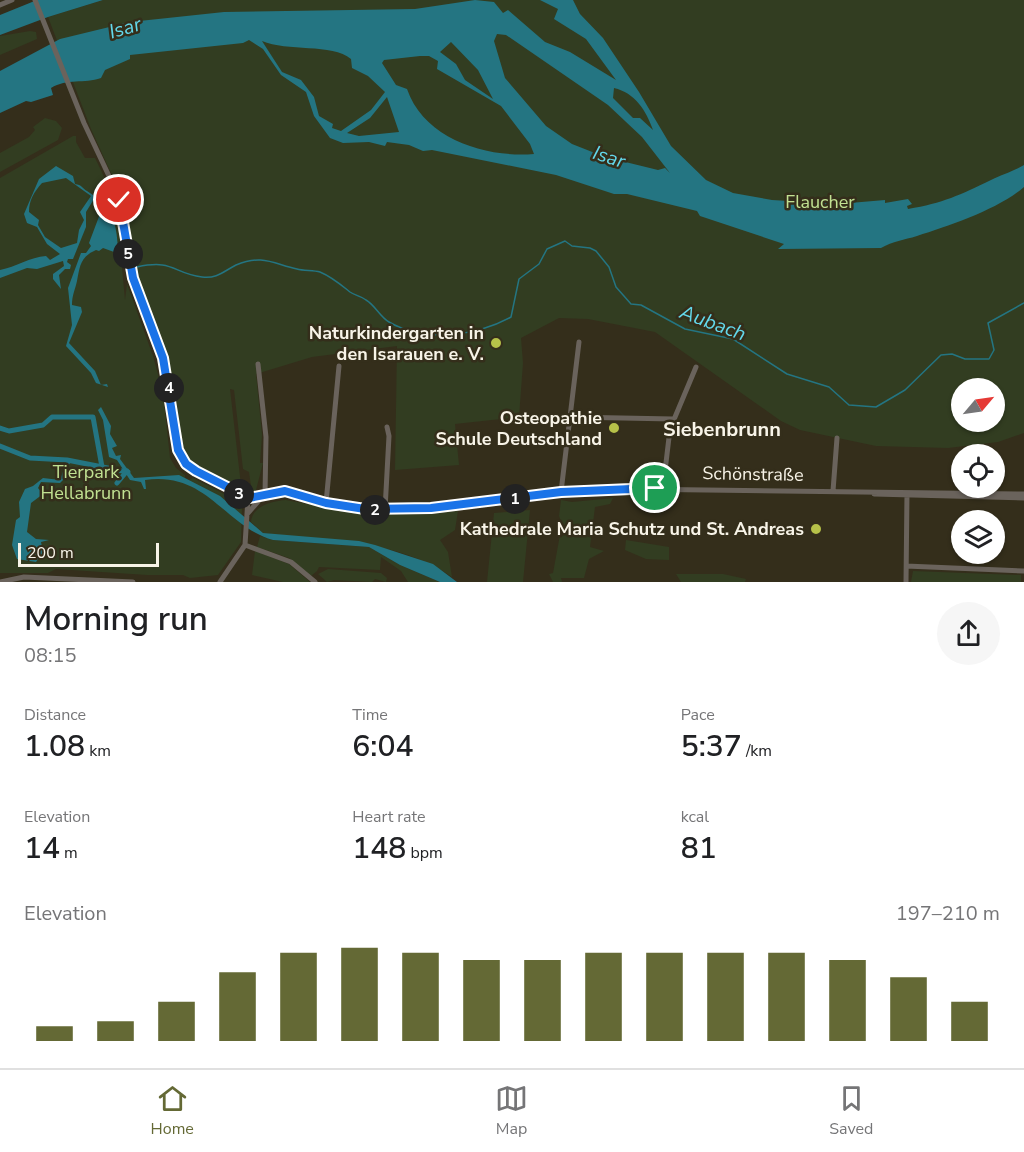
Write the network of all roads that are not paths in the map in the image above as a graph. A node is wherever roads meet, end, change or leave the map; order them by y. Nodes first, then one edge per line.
1 (12, 0) edge
2 (35, 0) edge
3 (0, 4) edge
4 (579, 342) dead end
5 (258, 364) dead end
6 (339, 366) dead end
7 (696, 367) dead end
8 (571, 417) junction
9 (673, 419) junction
10 (387, 427) dead end
11 (837, 438) dead end
12 (663, 488) junction
13 (833, 491) junction
14 (561, 492) junction
15 (907, 494) junction
16 (1024, 494) edge
17 (265, 495) junction
18 (248, 498) junction
19 (1024, 498) edge
20 (326, 503) junction
21 (385, 510) junction
22 (247, 516) junction
23 (245, 545) junction
24 (906, 566) junction
25 (1024, 571) edge
26 (0, 582) edge
27 (133, 582) edge
28 (220, 582) edge
29 (314, 582) edge
30 (906, 582) edge

1 - 3 street
2 - 18 street
4 - 8 street
5 - 17 street
6 - 20 street
7 - 9 street
8 - 9 street
8 - 14 street
9 - 12 street
10 - 21 street
11 - 13 street
12 - 13 street, Schönstraße
12 - 14 street, Schönstraße
13 - 15 street, Schönstraße
14 - 21 street, Schönstraße
15 - 16 street, Schönstraße
15 - 19 street, Schönstraße
15 - 24 street
17 - 18 street, Schönstraße
17 - 20 street, Schönstraße
17 - 22 street
18 - 22 street
20 - 21 street, Schönstraße
22 - 23 street
23 - 28 street
23 - 29 street
24 - 25 street
24 - 30 street
26 - 27 street

